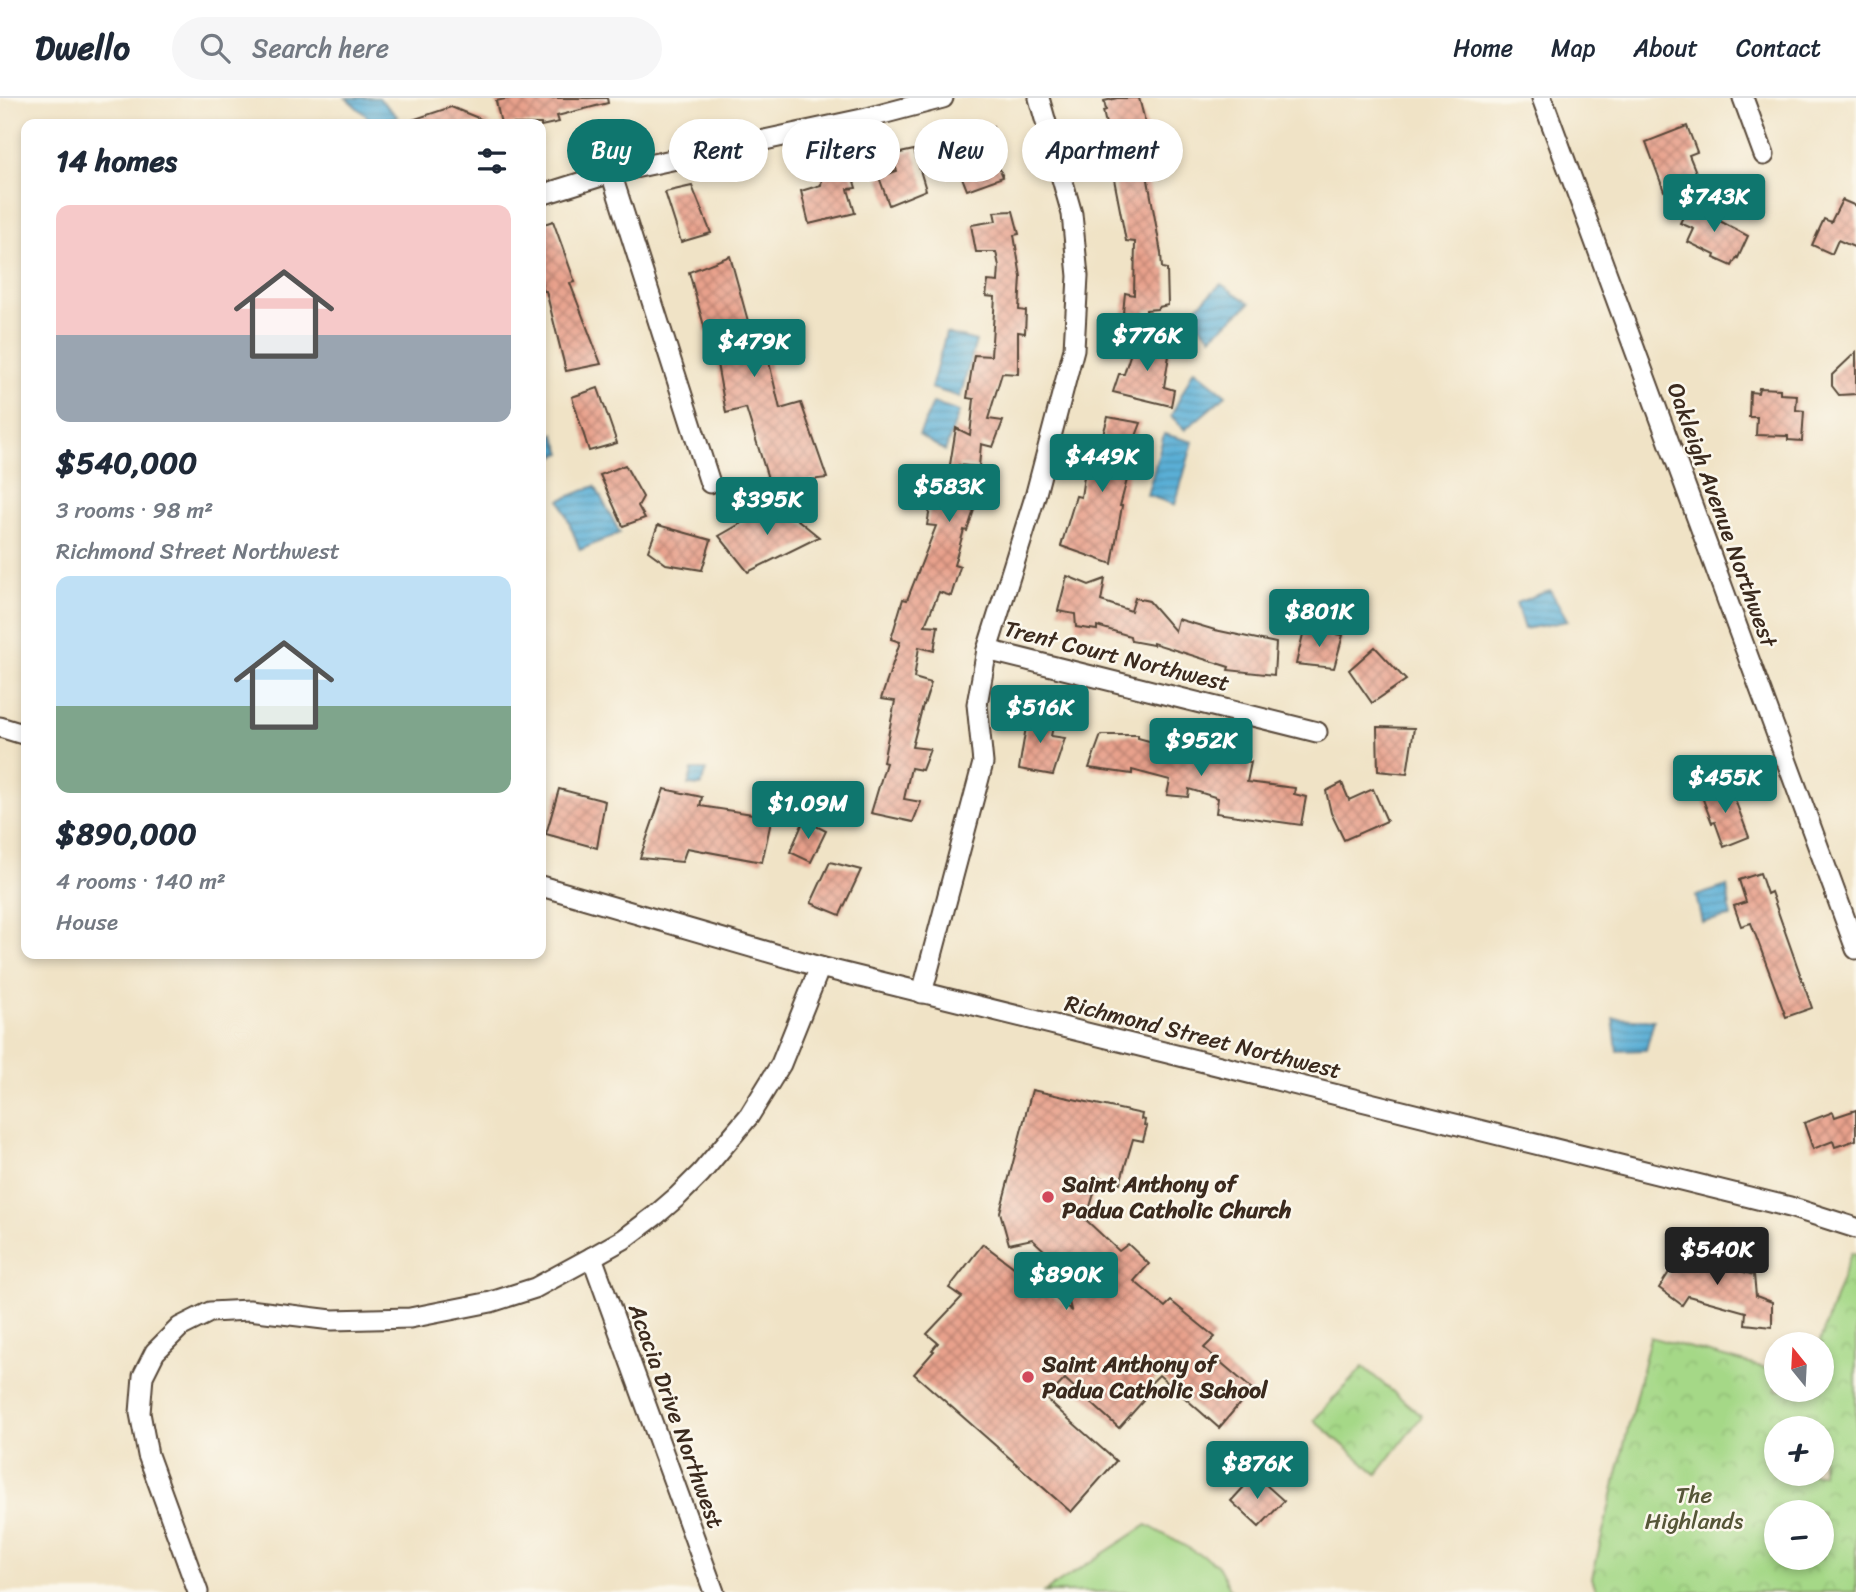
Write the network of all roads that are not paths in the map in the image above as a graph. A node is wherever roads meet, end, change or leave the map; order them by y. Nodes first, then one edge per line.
1 (943, 98) edge
2 (1039, 98) edge
3 (1542, 98) edge
4 (1743, 98) edge
5 (1764, 155) dead end
6 (655, 164) edge
7 (582, 182) edge
8 (614, 182) edge
9 (546, 193) edge
10 (710, 484) dead end
11 (987, 650) junction
12 (0, 727) edge
13 (1317, 732) dead end
14 (21, 733) edge
15 (546, 887) edge
16 (1856, 949) edge
17 (820, 967) junction
18 (922, 993) junction
19 (1856, 1228) edge
20 (592, 1258) junction
21 (198, 1592) edge
22 (714, 1592) edge

1 - 6 street
2 - 11 street
3 - 16 street, Oakleigh Avenue Northwest
4 - 5 street
7 - 9 street
8 - 10 street
11 - 13 street, Trent Court Northwest
11 - 18 street
12 - 14 street
15 - 17 street, Richmond Street Northwest
17 - 18 street, Richmond Street Northwest
17 - 20 street
18 - 19 street, Richmond Street Northwest
20 - 21 street
20 - 22 street, Acacia Drive Northwest

